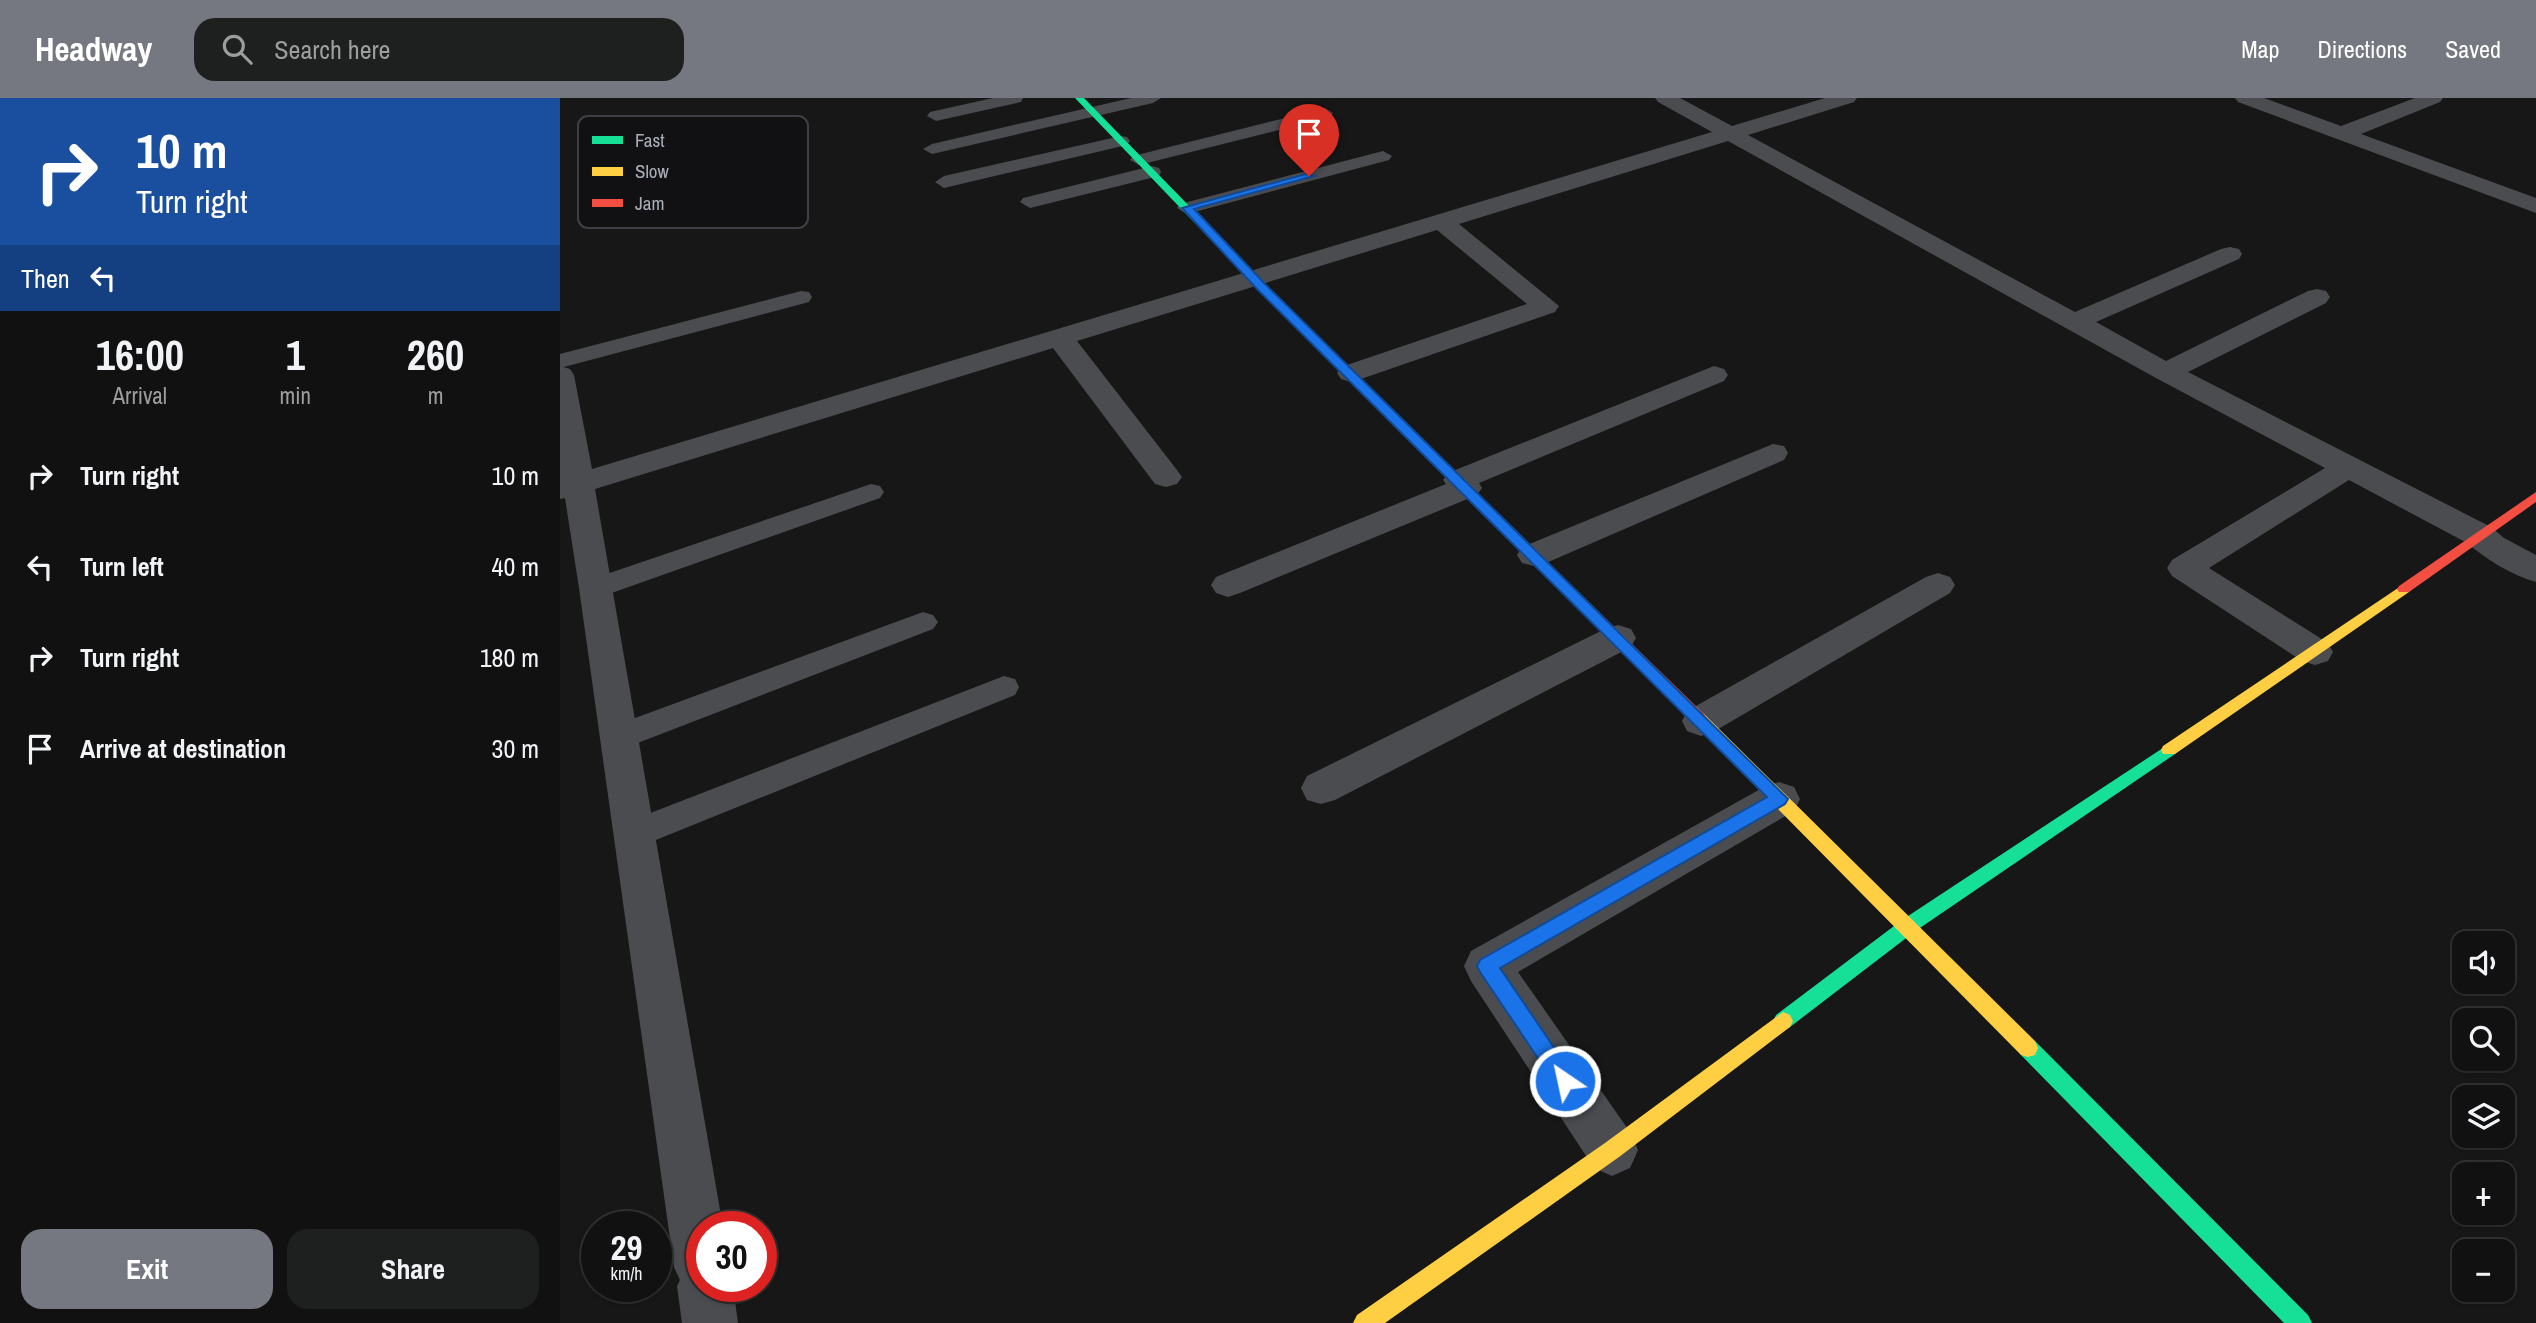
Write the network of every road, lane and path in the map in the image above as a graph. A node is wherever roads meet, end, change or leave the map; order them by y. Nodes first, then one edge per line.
1 (1016, 98) edge
2 (1079, 98) edge
3 (1153, 98) edge
4 (1664, 98) edge
5 (1847, 98) edge
6 (2245, 98) edge
7 (2292, 98) edge
8 (2432, 98) edge
9 (2269, 107) junction
10 (1093, 112) junction
11 (1325, 113) dead end
12 (936, 116) dead end
13 (1730, 134) junction
14 (2342, 134) junction
15 (1121, 141) junction
16 (932, 149) dead end
17 (1383, 156) dead end
18 (1146, 166) junction
19 (2536, 178) edge
20 (944, 182) dead end
21 (2503, 194) junction
22 (1030, 202) dead end
23 (2536, 206) edge
24 (1187, 208) junction
25 (1439, 220) junction
26 (2230, 254) dead end
27 (1252, 277) junction
28 (801, 297) dead end
29 (2317, 297) dead end
30 (2074, 322) junction
31 (1060, 338) junction
32 (560, 360) edge
33 (2166, 372) junction
34 (1351, 373) junction
35 (560, 375) edge
36 (1714, 375) dead end
37 (1773, 453) dead end
38 (2349, 467) junction
39 (1166, 477) dead end
40 (1463, 484) junction
41 (570, 486) edge
42 (871, 492) dead end
43 (2536, 496) edge
44 (2479, 535) junction
45 (1534, 555) junction
46 (2536, 570) edge
47 (1228, 585) dead end
48 (1938, 585) dead end
49 (596, 589) junction
50 (923, 622) dead end
51 (1618, 638) junction
52 (2315, 652) junction
53 (1004, 687) dead end
54 (1701, 721) junction
55 (619, 737) junction
56 (1321, 788) dead end
57 (1779, 799) junction
58 (634, 834) junction
59 (1908, 926) junction
60 (1612, 1150) junction
61 (693, 1211) edge
62 (707, 1302) edge
63 (710, 1323) edge
64 (1365, 1323) edge
65 (2300, 1323) edge

1 - 12 lane
2 - 10 street
3 - 10 lane
4 - 13 street
5 - 13 street
6 - 9 street
7 - 9 street
8 - 14 street
9 - 14 street
10 - 15 street
10 - 16 lane
11 - 18 lane
13 - 25 street
13 - 30 street
14 - 21 street
15 - 18 street
15 - 20 lane
17 - 24 lane
18 - 22 lane
18 - 24 street
19 - 21 street
21 - 23 street
24 - 27 street
25 - 27 street
25 - 34 street
26 - 30 street
27 - 31 street
27 - 34 street
28 - 32 lane
29 - 33 street
30 - 33 street
31 - 39 street
31 - 41 street
33 - 38 street
34 - 40 street
35 - 41 street
36 - 40 street
37 - 45 street
38 - 44 street
38 - 52 street
40 - 45 street
40 - 47 street
41 - 49 street
42 - 49 lane
43 - 44 street
44 - 46 street
44 - 52 street
45 - 51 street
48 - 54 street
49 - 55 street
50 - 55 lane
51 - 54 street
51 - 56 street
52 - 59 street
53 - 58 lane
54 - 57 street
55 - 58 street
57 - 59 street
57 - 60 street
58 - 61 street
59 - 60 street
59 - 65 street
60 - 64 street
62 - 63 street

